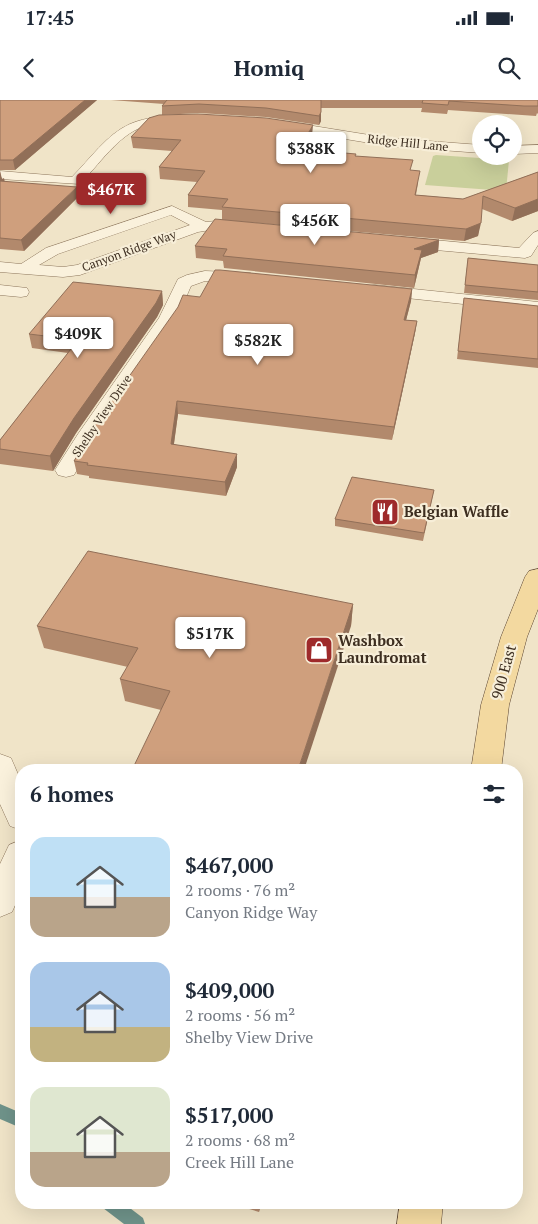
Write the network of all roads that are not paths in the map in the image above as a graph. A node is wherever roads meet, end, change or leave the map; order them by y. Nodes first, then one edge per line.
1 (189, 119) edge
2 (266, 123) edge
3 (472, 148) edge
4 (538, 149) edge
5 (522, 150) edge
6 (0, 175) edge
7 (203, 226) junction
8 (264, 230) edge
9 (538, 236) edge
10 (390, 241) edge
11 (532, 254) edge
12 (0, 267) edge
13 (24, 269) junction
14 (270, 280) edge
15 (358, 289) edge
16 (0, 290) edge
17 (21, 292) dead end
18 (538, 307) edge
19 (66, 470) dead end
20 (538, 577) edge
21 (487, 764) edge
22 (0, 767) edge
23 (15, 802) edge
24 (15, 868) edge
25 (0, 901) edge
26 (421, 1209) edge
27 (419, 1224) edge

1 - 6 street
2 - 3 street, Ridge Hill Lane
4 - 5 street
7 - 8 street, Canyon Ridge Way
7 - 13 street, Canyon Ridge Way
7 - 13 street, Canyon Ridge Way
9 - 11 street
10 - 11 street
12 - 13 street, Canyon Ridge Way
14 - 19 street, Shelby View Drive
15 - 18 street
16 - 17 street
20 - 21 main road, 900 East
22 - 23 street
24 - 25 street
26 - 27 main road

